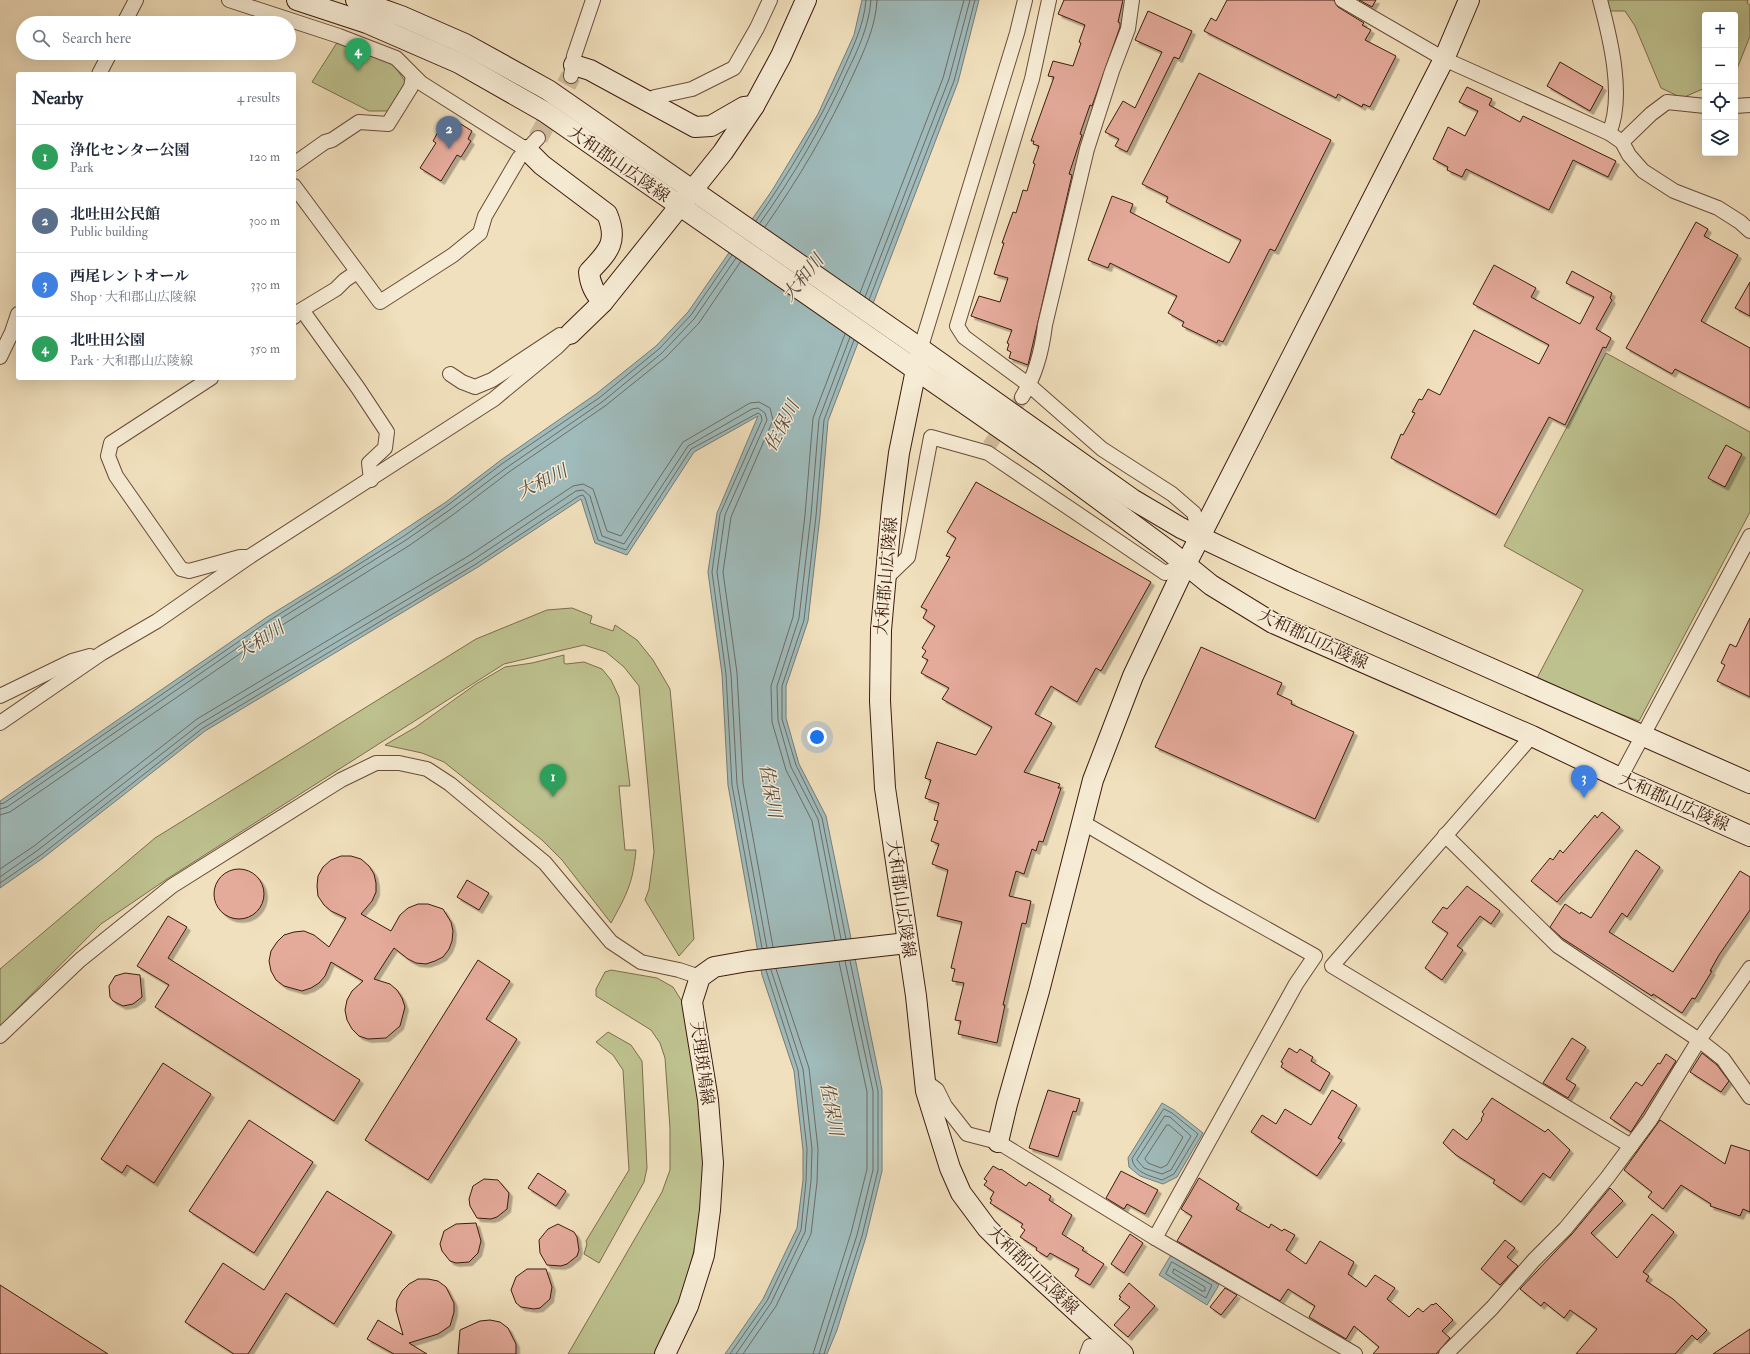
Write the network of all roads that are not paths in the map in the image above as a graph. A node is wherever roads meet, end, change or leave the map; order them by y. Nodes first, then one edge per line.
1 (136, 0) edge
2 (230, 0) edge
3 (297, 0) edge
4 (356, 0) edge
5 (593, 0) edge
6 (770, 0) edge
7 (806, 0) edge
8 (1025, 0) edge
9 (1049, 0) edge
10 (1132, 0) edge
11 (1342, 0) edge
12 (1469, 0) edge
13 (1600, 0) edge
14 (128, 16) edge
15 (278, 16) edge
16 (296, 22) edge
17 (1444, 59) junction
18 (106, 60) edge
19 (572, 71) joint
20 (100, 72) edge
21 (413, 76) junction
22 (648, 101) junction
23 (1750, 105) edge
24 (754, 106) junction
25 (1702, 106) edge
26 (1738, 106) edge
27 (1609, 133) junction
28 (1622, 142) junction
29 (533, 144) junction
30 (296, 163) edge
31 (296, 189) edge
32 (699, 196) junction
33 (687, 212) junction
34 (1750, 231) edge
35 (357, 272) junction
36 (603, 302) junction
37 (298, 314) edge
38 (16, 320) edge
39 (570, 334) junction
40 (912, 344) junction
41 (0, 357) edge
42 (917, 372) junction
43 (450, 374) dead end
44 (202, 380) edge
45 (1026, 391) junction
46 (371, 480) junction
47 (1750, 536) edge
48 (1200, 537) junction
49 (249, 557) junction
50 (1186, 564) junction
51 (885, 579) junction
52 (102, 652) junction
53 (0, 696) edge
54 (0, 723) edge
55 (1532, 736) junction
56 (1643, 737) junction
57 (1620, 778) junction
58 (1750, 783) edge
59 (1082, 822) junction
60 (1445, 835) junction
61 (1750, 836) edge
62 (907, 943) junction
63 (1750, 968) edge
64 (700, 977) junction
65 (0, 1036) edge
66 (1699, 1040) junction
67 (925, 1081) junction
68 (1750, 1097) edge
69 (998, 1142) junction
70 (1631, 1146) junction
71 (1155, 1238) junction
72 (665, 1354) edge
73 (1086, 1354) edge
74 (1104, 1354) edge
75 (1123, 1354) edge
76 (1355, 1354) edge
77 (1446, 1354) edge

1 - 14 street
2 - 15 street
3 - 33 main road, 大和郡山広陵線
4 - 32 main road, 大和郡山広陵線
5 - 19 street
6 - 22 street
7 - 24 main road
8 - 40 street
9 - 45 street
10 - 45 street
11 - 17 street
12 - 17 main road
13 - 27 street
16 - 21 street
17 - 27 street
17 - 48 main road
18 - 20 street
19 - 22 main road
21 - 29 street
21 - 30 street
22 - 24 main road
23 - 26 street
24 - 32 main road
25 - 28 street
27 - 28 street
28 - 34 street
29 - 35 street
29 - 36 main road
31 - 35 street
32 - 33 main road
32 - 40 main road, 大和郡山広陵線
33 - 36 main road
33 - 42 main road, 大和郡山広陵線
35 - 37 street
36 - 39 main road
37 - 46 street
38 - 41 street
39 - 43 street
39 - 46 street
40 - 42 main road, 大和郡山広陵線
40 - 48 main road, 大和郡山広陵線
42 - 50 main road, 大和郡山広陵線
42 - 51 main road, 大和郡山広陵線
44 - 49 street
45 - 48 street
46 - 49 street
47 - 56 street
48 - 50 main road
48 - 56 main road, 大和郡山広陵線
49 - 52 street
50 - 51 street
50 - 55 main road, 大和郡山広陵線
50 - 59 main road
51 - 62 main road, 大和郡山広陵線
52 - 53 street
52 - 54 street
55 - 57 main road, 大和郡山広陵線
55 - 60 street
56 - 57 street
56 - 58 main road, 大和郡山広陵線
57 - 61 main road, 大和郡山広陵線
59 - 69 main road
59 - 71 street
60 - 66 street
60 - 70 street
62 - 64 main road
62 - 67 main road, 大和郡山広陵線
63 - 66 street
64 - 65 street
64 - 72 main road, 天理斑鳩線
66 - 68 street
66 - 70 street
67 - 69 street
67 - 75 main road, 大和郡山広陵線
69 - 71 street
70 - 77 street
71 - 76 street
73 - 74 street

